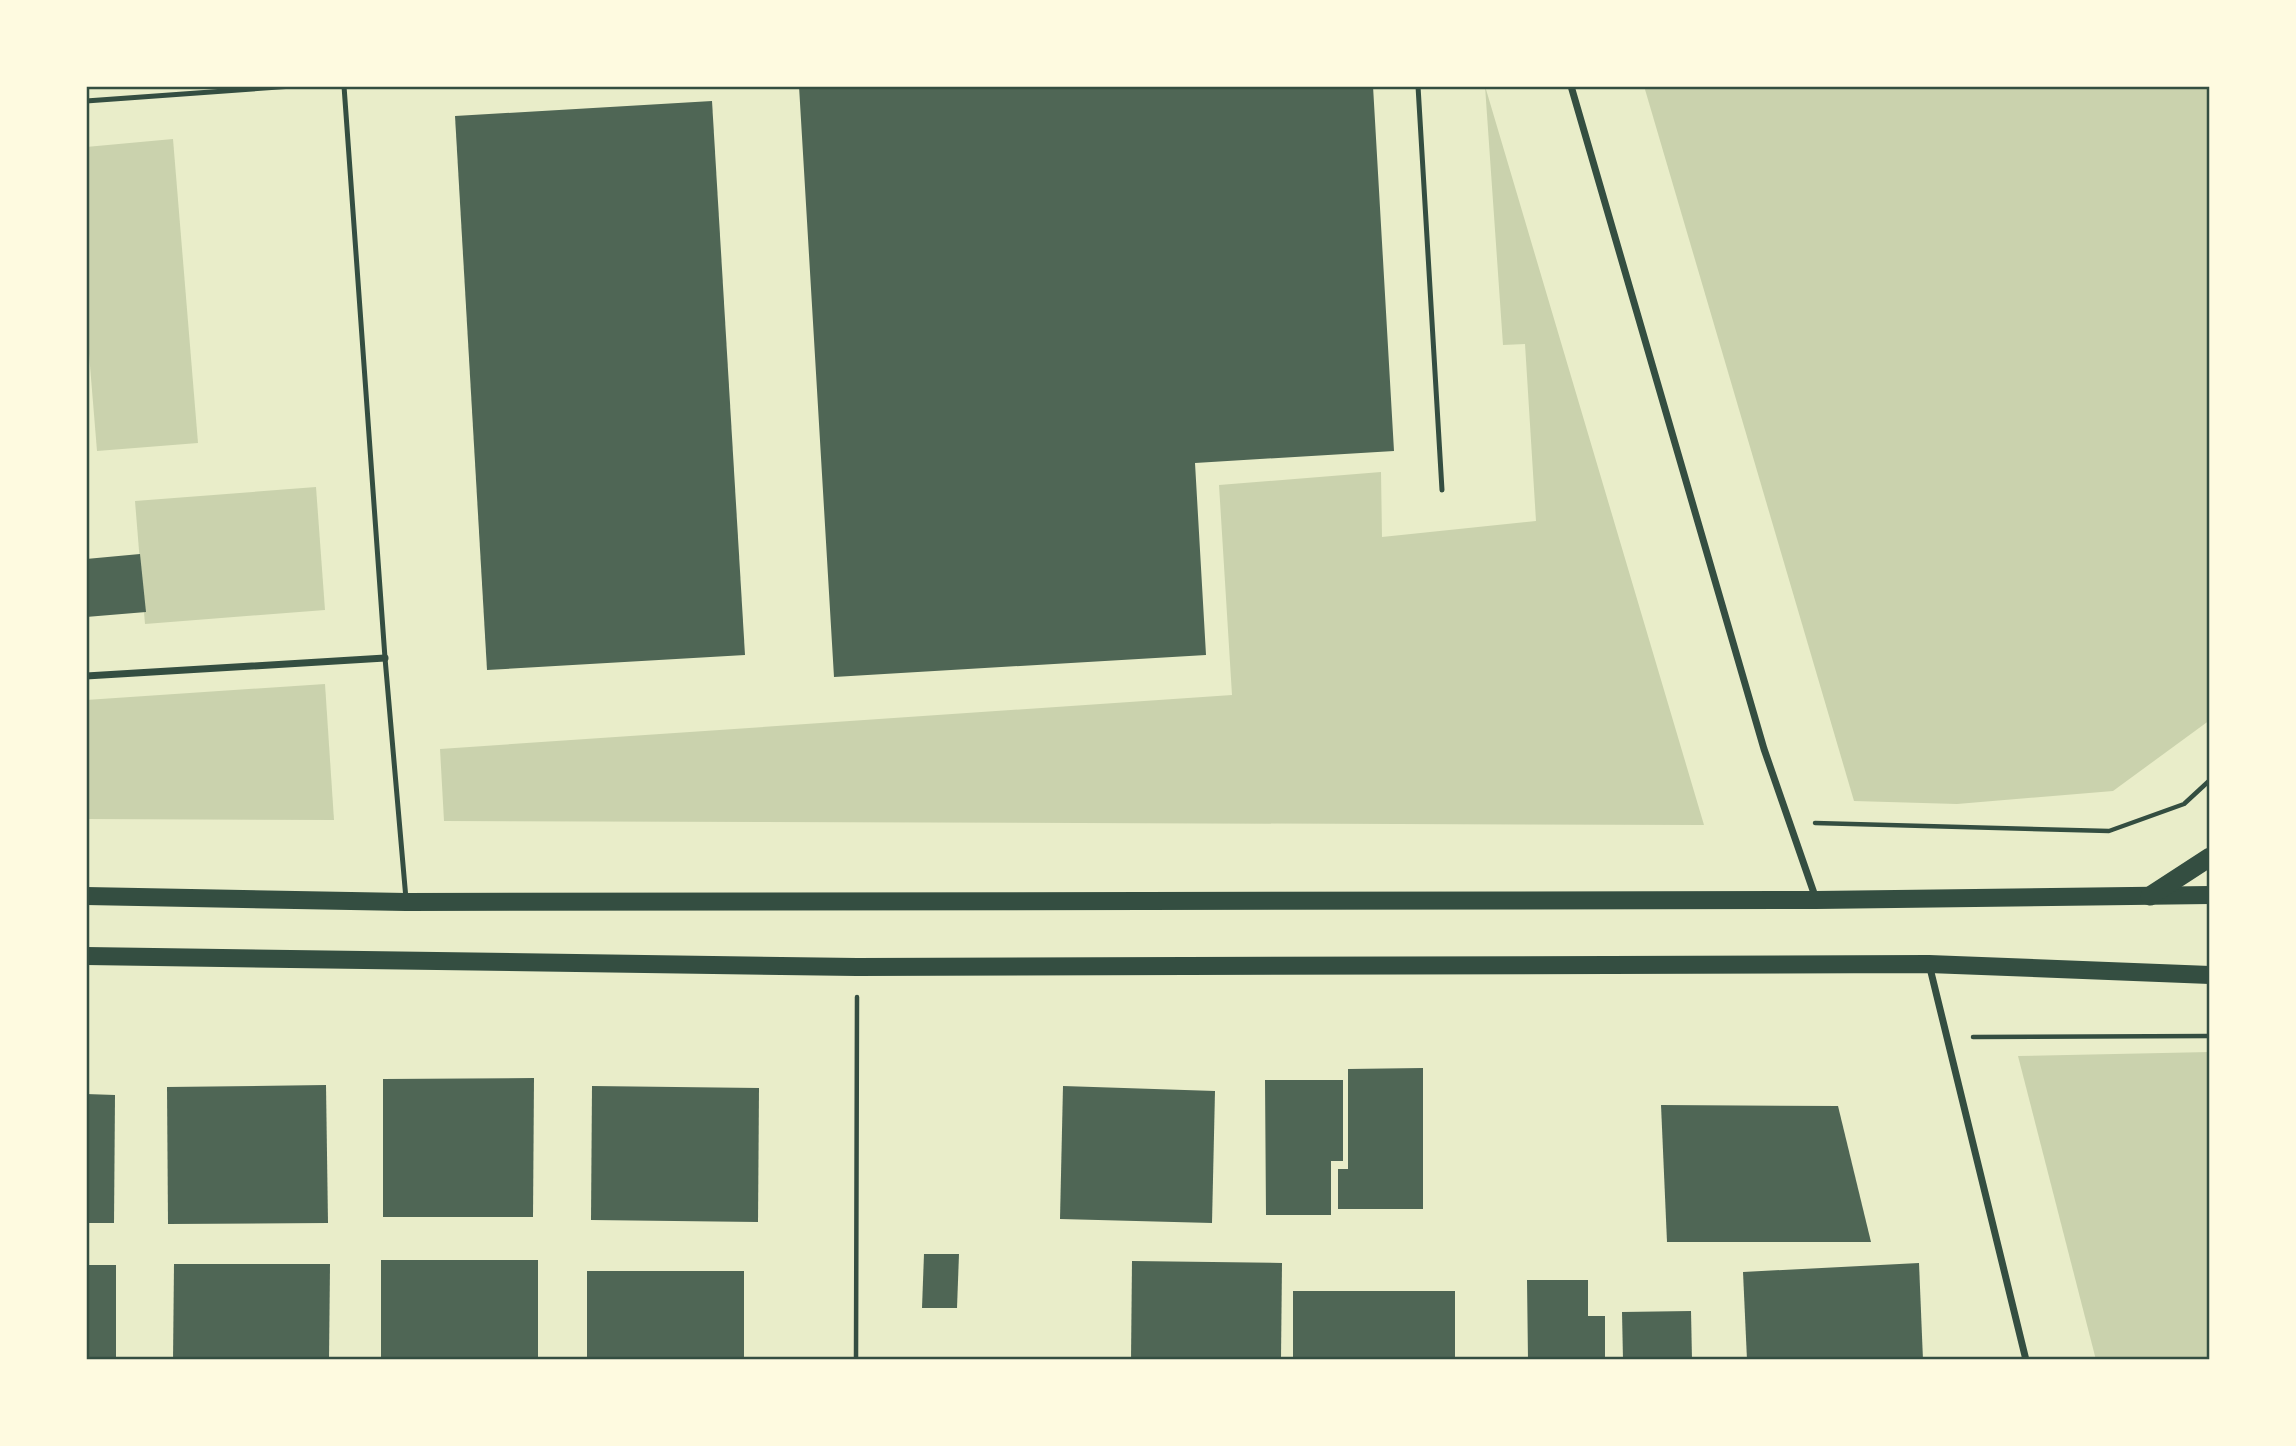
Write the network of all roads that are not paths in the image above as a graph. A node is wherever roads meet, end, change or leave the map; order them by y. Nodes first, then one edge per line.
1 (293, 86) edge
2 (344, 86) edge
3 (1418, 86) edge
4 (1571, 86) edge
5 (86, 101) edge
6 (1441, 490) dead end
7 (386, 658) junction
8 (86, 676) edge
9 (2210, 857) edge
10 (2210, 895) edge
11 (86, 896) edge
12 (2150, 896) junction
13 (1816, 900) junction
14 (406, 902) junction
15 (86, 956) edge
16 (1929, 964) junction
17 (2210, 975) edge
18 (2026, 1360) edge

1 - 5 lane
2 - 7 lane
3 - 6 lane
4 - 13 street
7 - 8 street
7 - 14 lane
9 - 12 highway
10 - 12 main road
11 - 14 main road
12 - 13 main road
13 - 14 main road
15 - 16 main road
16 - 17 main road
16 - 18 street

